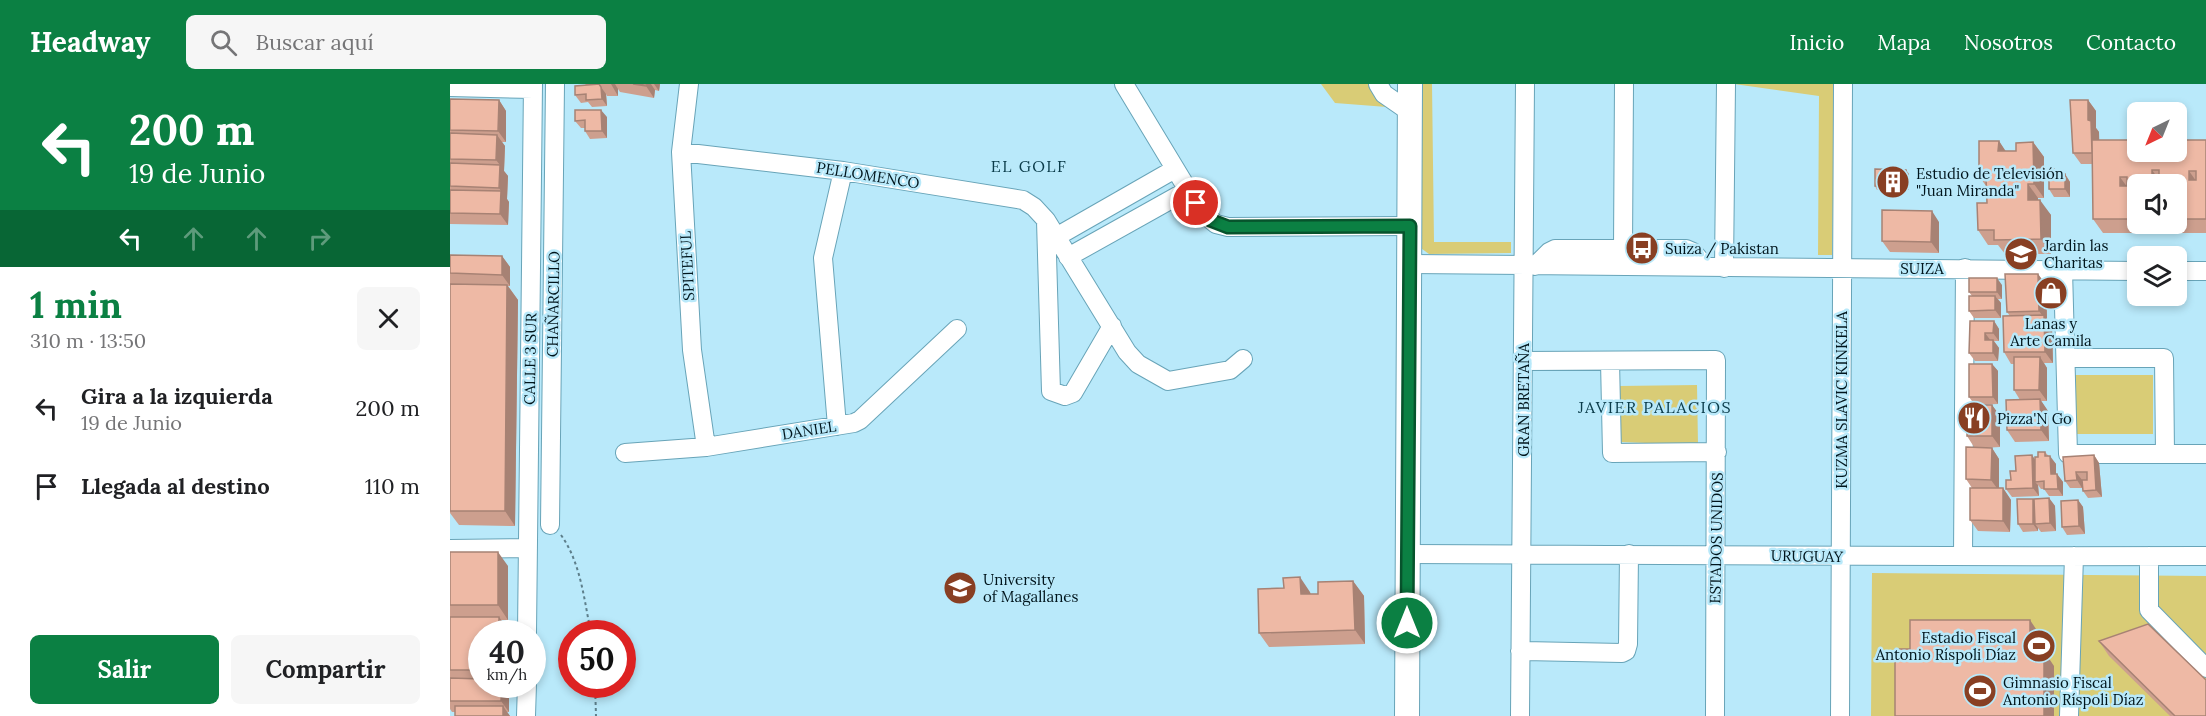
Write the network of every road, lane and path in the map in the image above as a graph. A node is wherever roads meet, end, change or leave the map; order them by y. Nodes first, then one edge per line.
1 (555, 84) edge
2 (689, 84) edge
3 (1124, 84) edge
4 (1378, 84) edge
5 (1410, 84) edge
6 (1525, 84) edge
7 (1624, 84) edge
8 (1726, 84) edge
9 (1843, 84) edge
10 (533, 86) edge
11 (450, 87) edge
12 (1410, 112) junction
13 (681, 152) junction
14 (1175, 169) junction
15 (843, 171) junction
16 (1188, 190) junction
17 (1046, 220) junction
18 (1410, 226) junction
19 (1056, 237) junction
20 (1623, 249) junction
21 (1068, 257) junction
22 (1410, 264) junction
23 (1530, 266) junction
24 (1706, 267) junction
25 (1724, 268) junction
26 (1965, 268) junction
27 (1842, 269) junction
28 (2063, 270) junction
29 (2127, 271) edge
30 (2187, 271) edge
31 (2206, 271) edge
32 (1112, 326) junction
33 (957, 329) dead end
34 (2066, 358) junction
35 (1243, 359) dead end
36 (1523, 361) junction
37 (1610, 361) junction
38 (837, 426) junction
39 (706, 447) junction
40 (1717, 452) junction
41 (626, 453) dead end
42 (2164, 454) junction
43 (2206, 454) edge
44 (550, 525) joint
45 (528, 548) junction
46 (450, 549) edge
47 (1408, 554) junction
48 (1521, 554) junction
49 (1629, 554) junction
50 (1716, 554) junction
51 (1963, 556) junction
52 (2074, 556) junction
53 (2149, 556) junction
54 (2206, 556) edge
55 (1841, 557) junction
56 (527, 620) edge
57 (589, 620) edge
58 (1520, 651) junction
59 (2206, 668) edge
60 (526, 698) edge
61 (595, 698) edge
62 (526, 716) edge
63 (596, 716) edge
64 (1407, 716) edge
65 (1520, 716) edge
66 (1714, 716) edge
67 (1840, 716) edge
68 (2069, 716) edge

1 - 44 street, CHAÑARCILLO
2 - 13 street, SPITEFUL
3 - 14 street
4 - 12 street
5 - 12 main road
6 - 23 street, GRAN BRETAÑA
7 - 20 street
8 - 25 street
9 - 27 street, KUZMA SLAVIC KINKELA
10 - 11 street
10 - 45 street, CALLE 3 SUR
12 - 18 main road
13 - 15 street, PELLOMENCO
13 - 39 street, SPITEFUL
14 - 16 street
14 - 19 street
15 - 17 street, PELLOMENCO
15 - 38 street
16 - 18 street
16 - 21 street
17 - 19 street, PELLOMENCO
17 - 32 street
18 - 22 main road
19 - 21 street, PELLOMENCO
20 - 23 street
20 - 24 street
21 - 32 street, PELLOMENCO
22 - 23 street, SUIZA
22 - 47 main road
23 - 24 street, SUIZA
23 - 36 street, GRAN BRETAÑA
24 - 25 street, SUIZA
25 - 27 street, SUIZA
26 - 27 street, SUIZA
26 - 28 street, SUIZA
26 - 51 street
27 - 55 street, KUZMA SLAVIC KINKELA
28 - 29 street, SUIZA
28 - 34 street
30 - 31 street
32 - 35 street, PELLOMENCO
33 - 38 street, DANIEL
34 - 42 street
34 - 42 street
36 - 37 street
36 - 48 street, GRAN BRETAÑA
37 - 40 street
37 - 40 street, ESTADOS UNIDOS
38 - 39 street, DANIEL
39 - 41 street, DANIEL
40 - 50 street, ESTADOS UNIDOS
42 - 43 street
44 - 57 path
45 - 46 street
45 - 56 street, CALLE 3 SUR
47 - 48 street, URUGUAY
47 - 64 main road
48 - 49 street, URUGUAY
48 - 58 street, GRAN BRETAÑA
49 - 50 street, URUGUAY
49 - 58 street
50 - 55 street, URUGUAY
50 - 66 street, ESTADOS UNIDOS
51 - 52 street, URUGUAY
51 - 55 street, URUGUAY
52 - 53 street, URUGUAY
52 - 68 street
53 - 54 street, URUGUAY
53 - 59 street
55 - 67 street, KUZMA SLAVIC KINKELA
58 - 65 street, GRAN BRETAÑA
60 - 62 street
61 - 63 path

